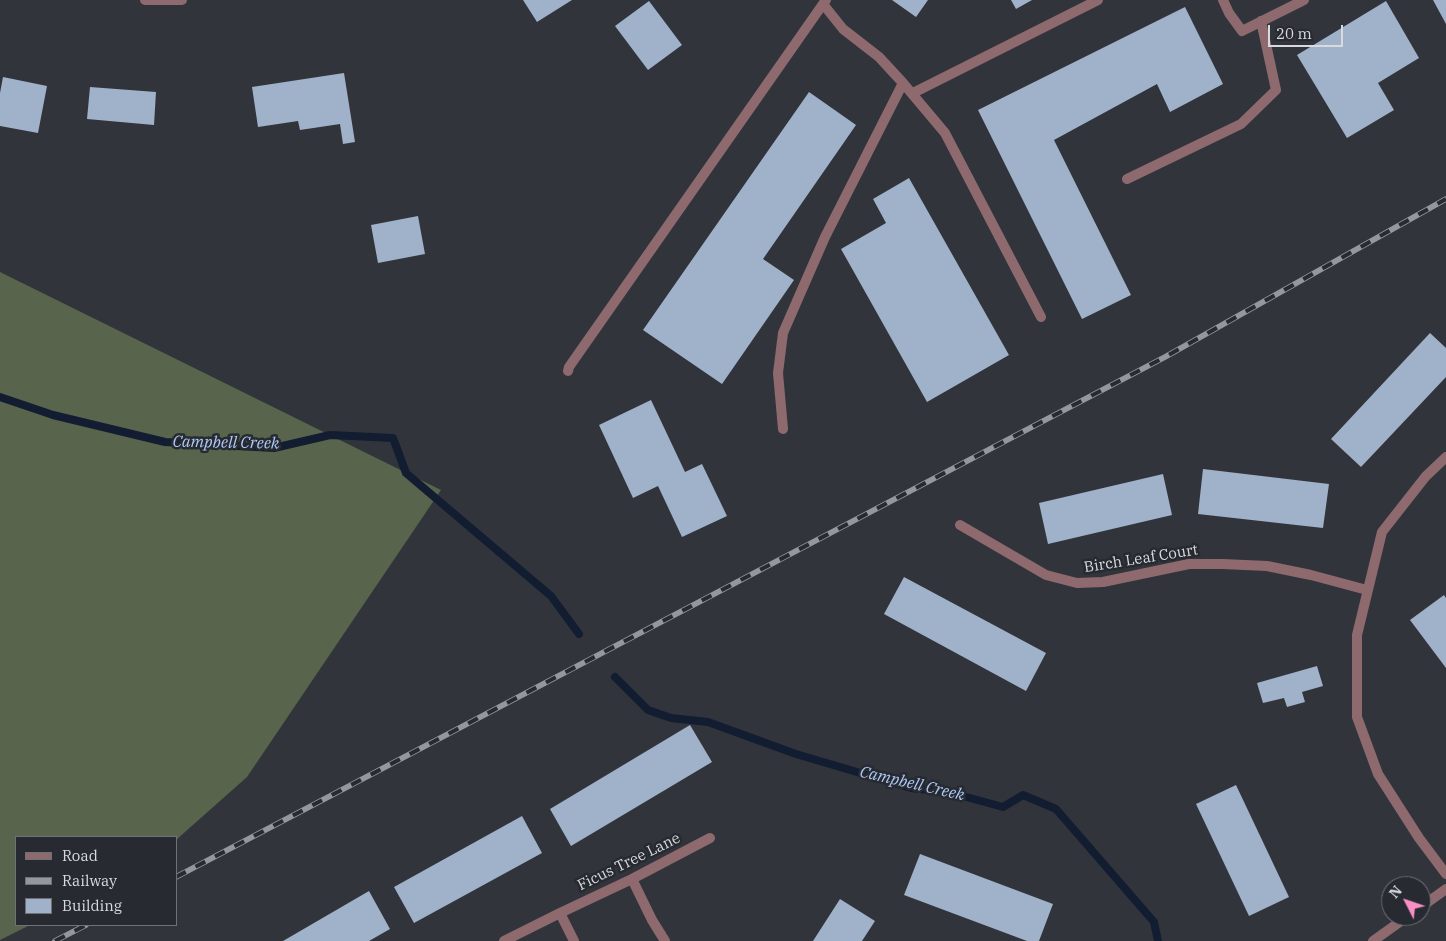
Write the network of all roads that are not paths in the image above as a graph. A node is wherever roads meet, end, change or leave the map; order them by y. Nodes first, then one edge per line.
1 (145, 0) edge
2 (182, 0) edge
3 (1098, 0) edge
4 (1223, 0) edge
5 (1304, 0) edge
6 (825, 2) edge
7 (1262, 21) junction
8 (903, 83) junction
9 (913, 93) junction
10 (1127, 179) dead end
11 (1041, 317) dead end
12 (568, 371) dead end
13 (783, 429) dead end
14 (1446, 456) edge
15 (960, 525) dead end
16 (1367, 590) junction
17 (710, 838) dead end
18 (1446, 874) edge
19 (632, 879) junction
20 (1446, 889) edge
21 (1431, 900) edge
22 (560, 913) junction
23 (1394, 926) edge
24 (504, 941) edge
25 (574, 941) edge
26 (665, 941) edge
27 (1373, 941) edge

1 - 2 street
3 - 9 street
4 - 7 street
5 - 7 street
6 - 8 street
6 - 12 street
7 - 10 street
8 - 9 street
8 - 13 street
9 - 11 street
14 - 16 street
15 - 16 street, Birch Leaf Court
16 - 18 street
17 - 19 street, Ficus Tree Lane
19 - 22 street, Ficus Tree Lane
19 - 26 street
20 - 21 street
22 - 24 street, Ficus Tree Lane
22 - 25 street
23 - 27 street

